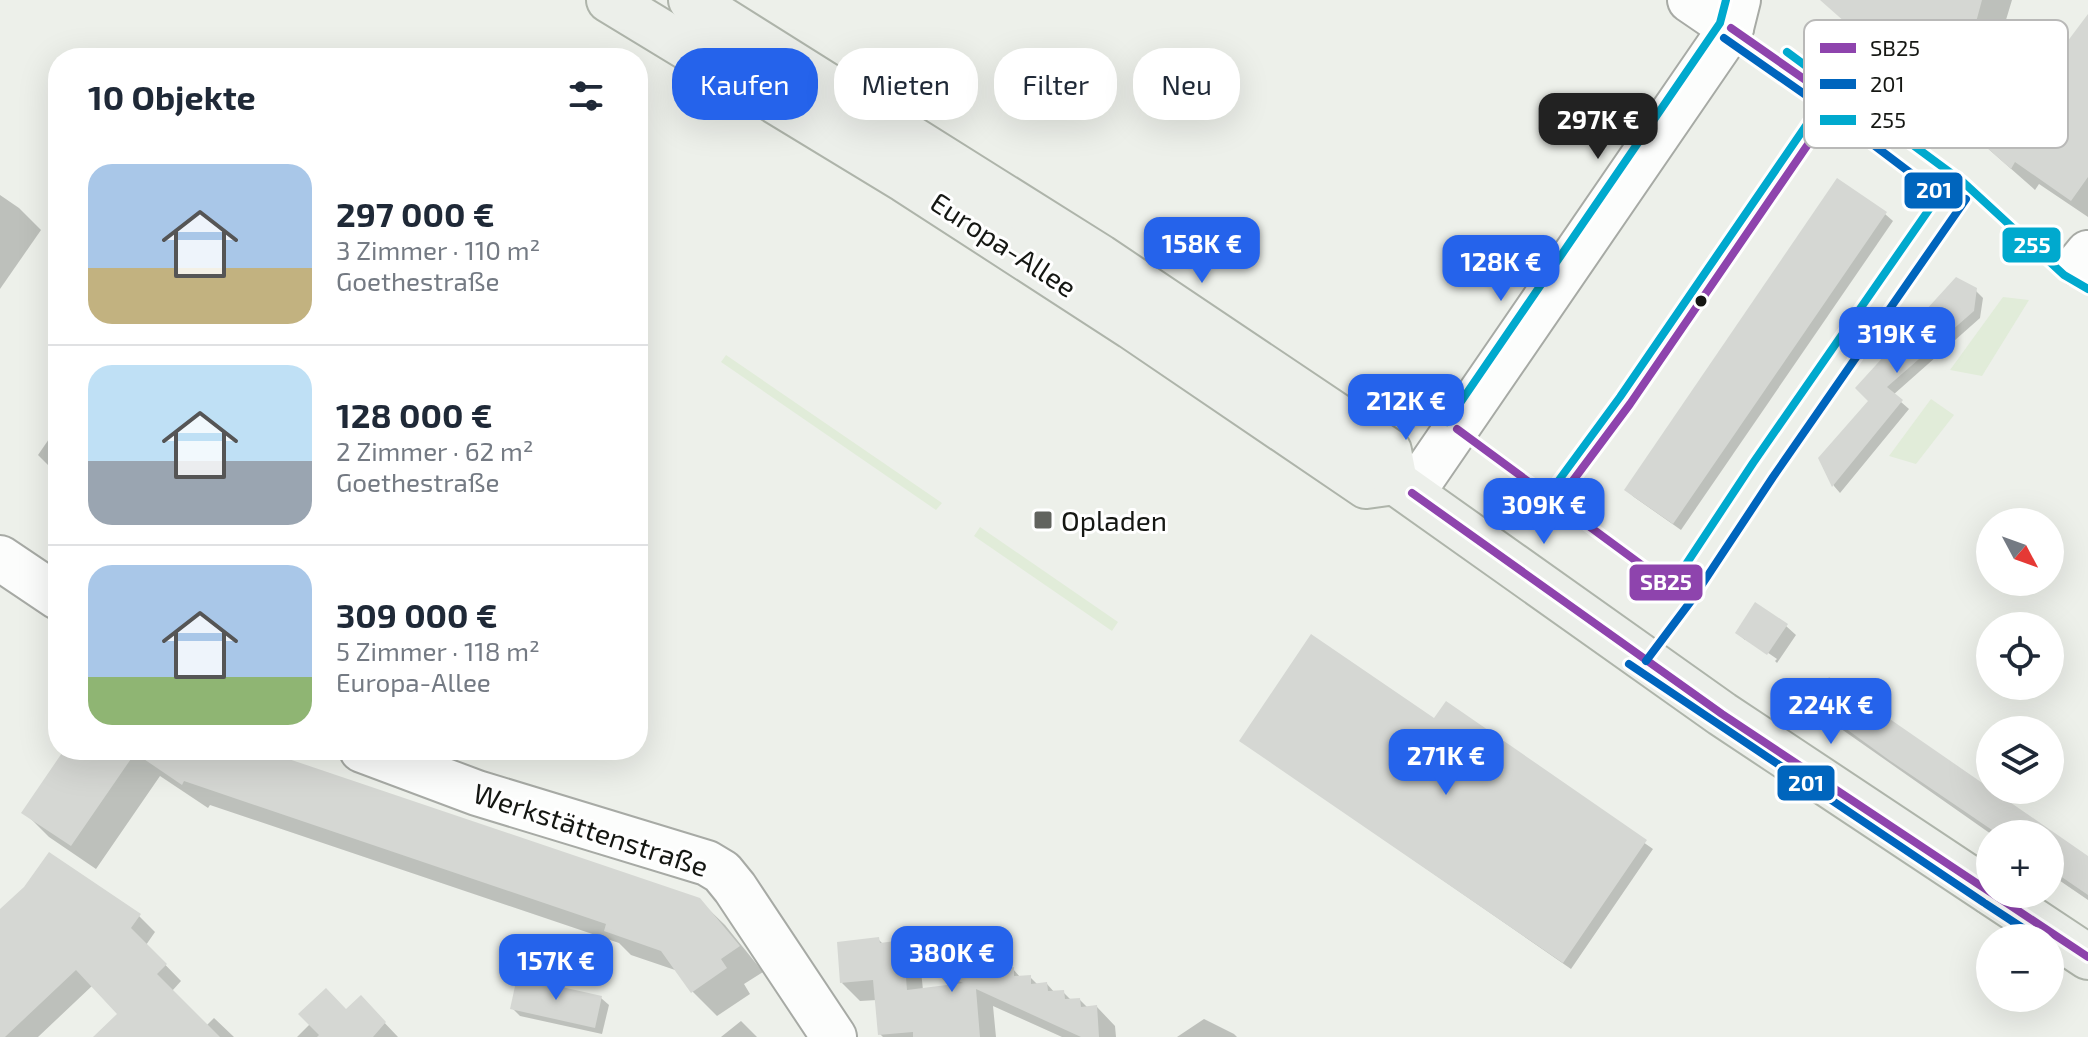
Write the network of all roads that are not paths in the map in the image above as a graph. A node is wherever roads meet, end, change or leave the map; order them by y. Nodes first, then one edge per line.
1 (609, 0) edge
2 (691, 0) edge
3 (1690, 0) edge
4 (1734, 14) edge
5 (1403, 488) junction
6 (0, 558) edge
7 (48, 590) edge
8 (389, 760) edge
9 (1976, 882) edge
10 (2014, 908) edge
11 (2088, 957) edge
12 (834, 1037) edge

1 - 5 main road, Europa-Allee
2 - 5 main road, Europa-Allee
3 - 4 street
4 - 5 street
5 - 9 main road
6 - 7 street
8 - 12 street, Werkstättenstraße
10 - 11 main road

